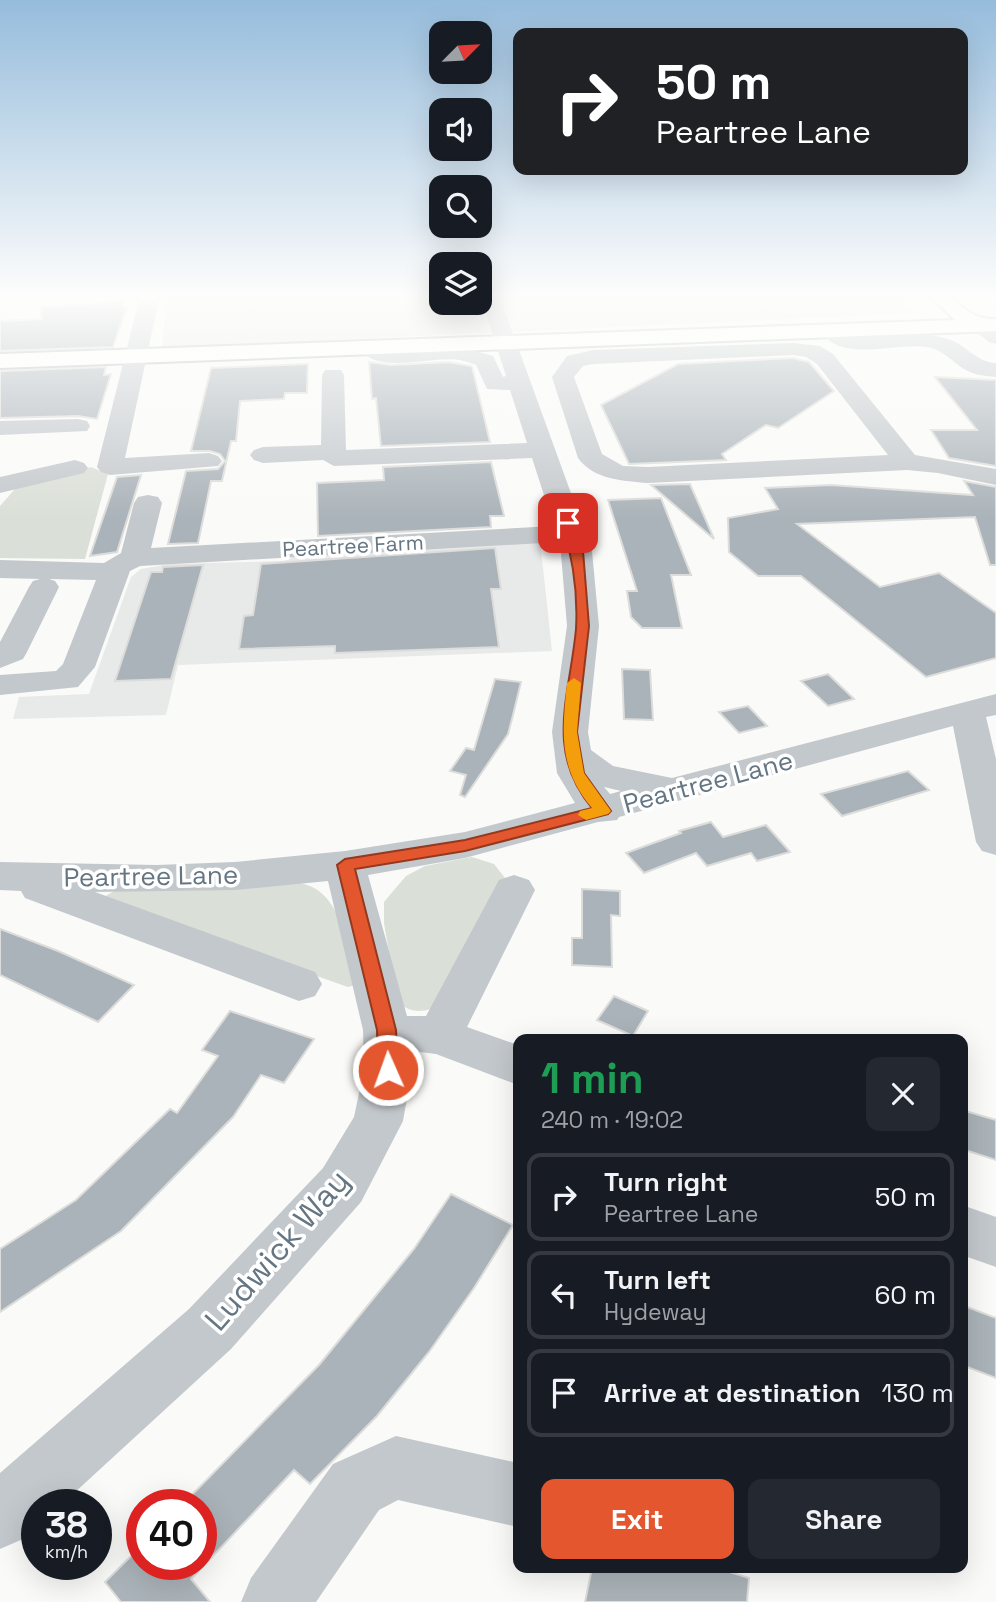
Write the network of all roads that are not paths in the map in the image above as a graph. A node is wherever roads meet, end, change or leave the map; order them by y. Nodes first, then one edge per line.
1 (133, 370) edge
2 (489, 370) edge
3 (514, 370) edge
4 (568, 370) edge
5 (834, 370) edge
6 (333, 375) dead end
7 (519, 383) junction
8 (78, 426) dead end
9 (0, 428) edge
10 (334, 452) junction
11 (544, 454) junction
12 (263, 455) dead end
13 (209, 461) dead end
14 (907, 462) junction
15 (430, 465) dead end
16 (75, 468) dead end
17 (996, 477) edge
18 (0, 485) edge
19 (148, 503) dead end
20 (457, 528) dead end
21 (570, 528) junction
22 (124, 565) junction
23 (0, 569) edge
24 (44, 587) dead end
25 (0, 657) edge
26 (0, 685) edge
27 (981, 708) edge
28 (575, 756) junction
29 (677, 790) junction
30 (603, 811) junction
31 (996, 842) edge
32 (345, 865) junction
33 (6, 876) edge
34 (514, 890) dead end
35 (299, 984) dead end
36 (387, 1030) junction
37 (439, 1036) junction
38 (513, 1063) edge
39 (968, 1232) edge
40 (996, 1242) edge
41 (513, 1494) edge
42 (0, 1516) edge
43 (275, 1602) edge

1 - 13 street
2 - 7 street
3 - 7 street
4 - 14 street
5 - 14 street
6 - 10 street
7 - 11 street
8 - 9 street
10 - 11 street
10 - 12 street
11 - 15 street
11 - 21 street
14 - 17 street
16 - 18 street
19 - 22 street
20 - 21 street
21 - 22 street, Peartree Farm
21 - 28 street
22 - 23 street, Peartree Farm
22 - 26 street
24 - 25 street
27 - 29 street, Peartree Lane
27 - 31 street
28 - 29 street
28 - 30 street
29 - 30 street, Peartree Lane
30 - 32 street, Peartree Lane
32 - 33 street, Peartree Lane
32 - 36 street, Ludwick Way
33 - 35 street
34 - 37 street
36 - 37 street
36 - 42 street, Ludwick Way
37 - 38 street
39 - 40 street
41 - 43 street

